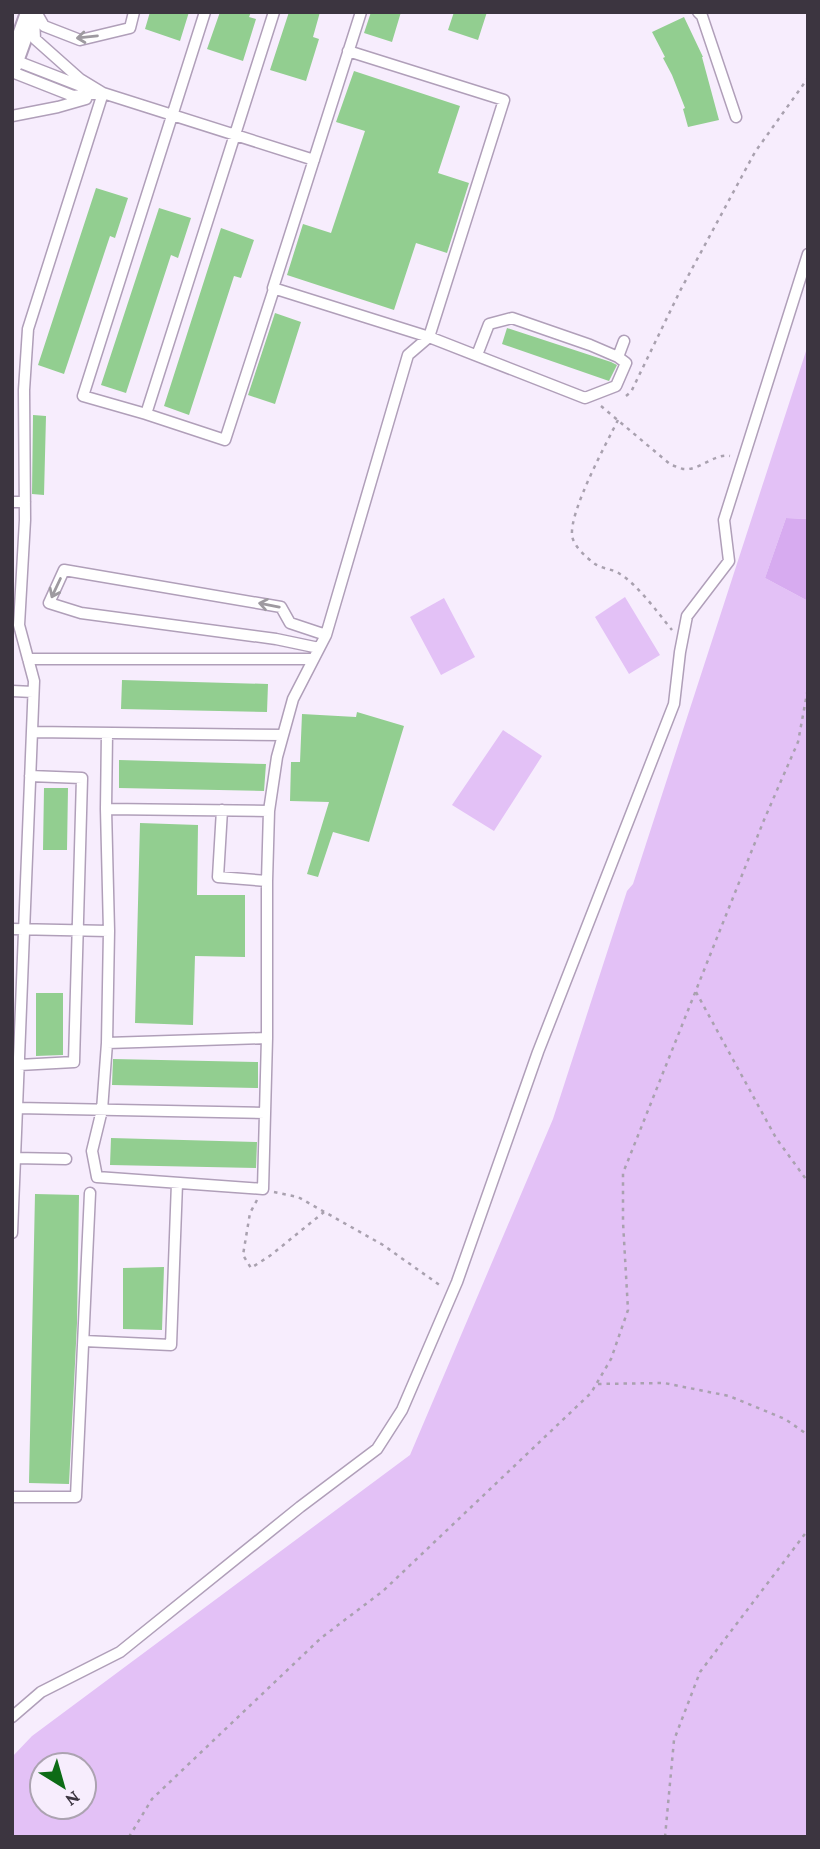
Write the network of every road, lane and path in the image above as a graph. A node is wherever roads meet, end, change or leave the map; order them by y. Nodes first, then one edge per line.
1 (34, 12) edge
2 (134, 12) edge
3 (205, 12) edge
4 (274, 12) edge
5 (361, 12) edge
6 (698, 12) edge
7 (348, 51) junction
8 (13, 66) edge
9 (808, 78) edge
10 (103, 93) junction
11 (172, 115) junction
12 (12, 116) edge
13 (736, 117) dead end
14 (235, 135) junction
15 (314, 160) junction
16 (808, 254) edge
17 (274, 289) junction
18 (429, 337) junction
19 (624, 341) dead end
20 (477, 355) junction
21 (618, 357) junction
22 (624, 397) dead end
23 (586, 398) junction
24 (609, 404) dead end
25 (601, 406) junction
26 (146, 414) junction
27 (618, 419) junction
28 (743, 458) junction
29 (12, 502) edge
30 (25, 502) junction
31 (326, 635) junction
32 (682, 642) junction
33 (319, 648) junction
34 (28, 659) junction
35 (313, 659) junction
36 (808, 688) edge
37 (12, 691) edge
38 (33, 692) junction
39 (32, 732) junction
40 (107, 733) junction
41 (283, 735) junction
42 (30, 776) junction
43 (106, 809) junction
44 (222, 810) junction
45 (269, 811) junction
46 (267, 881) junction
47 (12, 929) edge
48 (24, 929) junction
49 (78, 930) junction
50 (109, 931) junction
51 (695, 991) junction
52 (267, 1038) junction
53 (107, 1043) junction
54 (19, 1065) junction
55 (17, 1108) junction
56 (102, 1110) junction
57 (265, 1113) junction
58 (14, 1158) edge
59 (66, 1158) dead end
60 (808, 1182) edge
61 (177, 1183) junction
62 (263, 1189) junction
63 (90, 1194) dead end
64 (324, 1212) junction
65 (12, 1233) edge
66 (452, 1294) junction
67 (83, 1341) junction
68 (596, 1384) junction
69 (808, 1435) edge
70 (12, 1497) edge
71 (808, 1530) edge
72 (12, 1717) edge
73 (129, 1837) edge
74 (665, 1837) edge

2 -> 1 lane
1 - 8 street
1 - 10 lane
3 - 11 lane
4 - 14 lane
5 - 7 lane
6 - 13 lane
7 - 15 lane
7 - 18 lane
8 - 10 lane
9 - 22 path
10 - 11 lane
10 - 12 lane
10 - 30 lane
11 - 14 lane
11 - 26 lane
14 - 15 lane
14 - 26 lane
15 - 17 lane
16 - 28 lane
17 - 18 lane
17 - 26 lane
18 - 20 lane
18 - 31 lane
19 - 21 lane
20 - 21 lane
20 - 23 lane
21 - 23 lane
23 - 25 path
24 - 25 path
25 - 27 path
27 - 28 path
27 - 32 path
28 - 32 lane
29 - 30 lane
30 - 34 lane
31 - 33 lane
31 -> 33 lane
32 - 66 lane
33 - 35 lane
34 - 35 lane
34 - 38 lane
35 - 41 lane
36 - 51 path
37 - 38 lane
38 - 39 lane
39 - 40 lane
39 - 42 lane
40 - 41 lane
40 - 43 lane
41 - 45 lane
42 - 48 lane
42 - 49 lane
43 - 44 lane
43 - 50 lane
44 - 45 lane
44 - 46 lane
45 - 46 lane
46 - 52 lane
47 - 48 lane
48 - 49 lane
48 - 54 lane
49 - 50 lane
49 - 54 lane
50 - 53 lane
51 - 60 path
51 - 68 path
52 - 53 lane
52 - 57 lane
53 - 56 lane
54 - 55 lane
55 - 56 lane
55 - 58 lane
56 - 57 lane
56 - 61 lane
57 - 62 lane
58 - 59 lane
58 - 65 lane
61 - 62 lane
61 - 67 lane
62 - 64 path
62 - 64 path
63 - 67 lane
64 - 66 path
66 - 72 lane
67 - 70 lane
68 - 69 path
68 - 73 path
71 - 74 path

